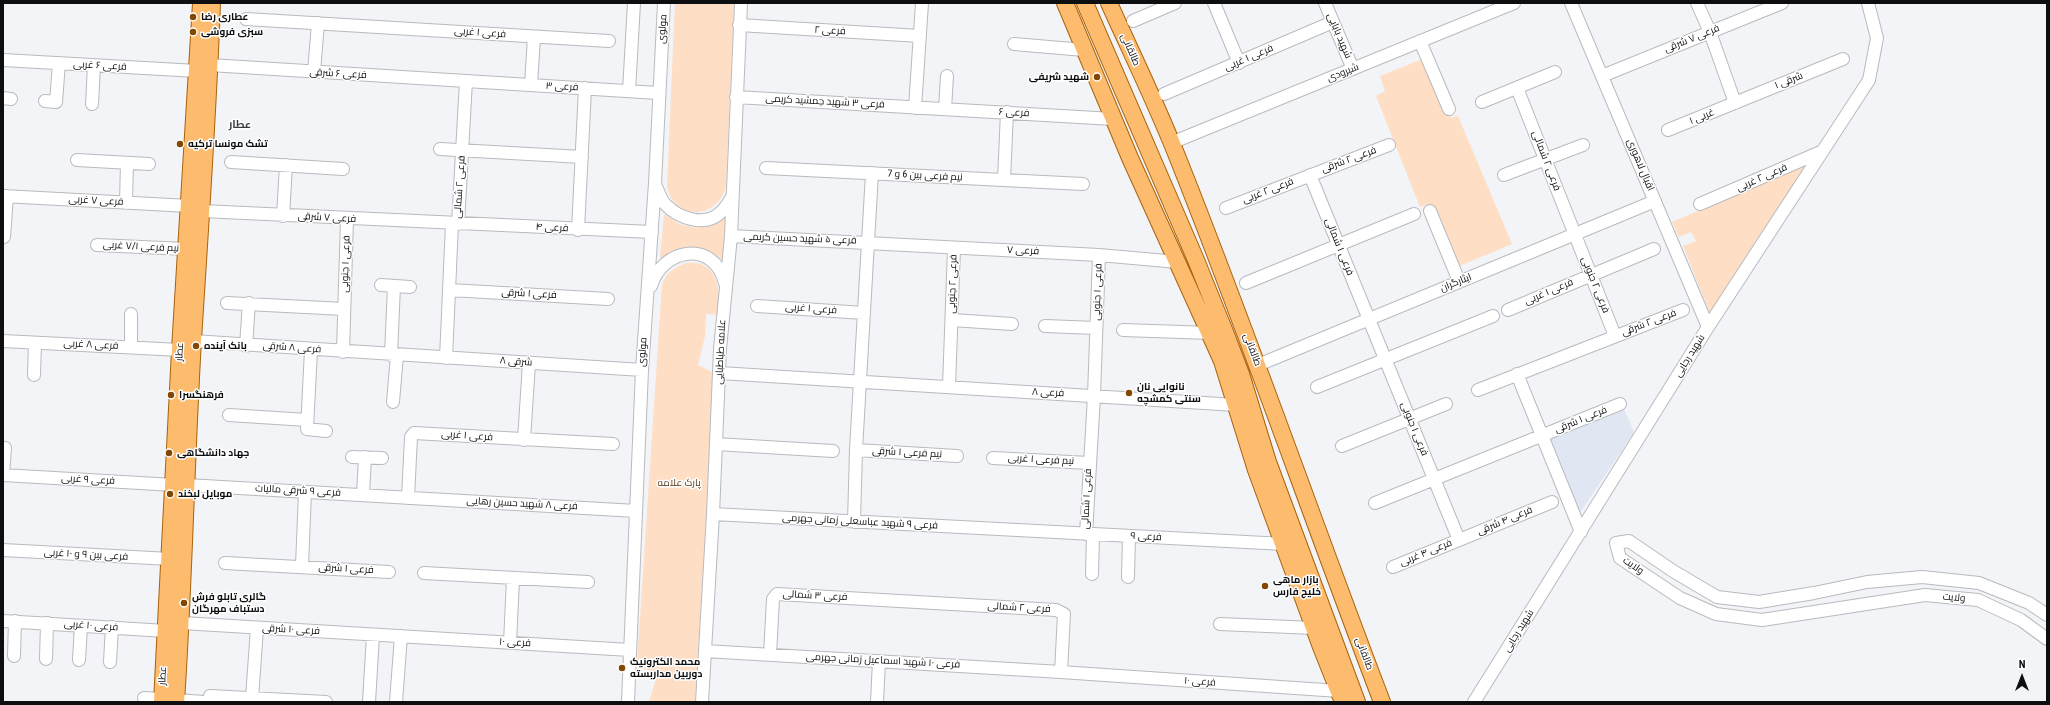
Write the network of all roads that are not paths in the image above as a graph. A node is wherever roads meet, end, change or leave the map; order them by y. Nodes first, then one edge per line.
1 (201, 3) edge
2 (212, 3) edge
3 (634, 3) edge
4 (664, 3) edge
5 (740, 3) edge
6 (922, 3) edge
7 (1065, 3) edge
8 (1085, 3) edge
9 (1109, 3) edge
10 (1175, 3) edge
11 (1214, 3) edge
12 (1325, 3) edge
13 (1514, 3) edge
14 (1571, 3) edge
15 (1697, 3) edge
16 (1782, 3) edge
17 (1868, 3) edge
18 (246, 19) dead end
19 (1133, 21) dead end
20 (1334, 22) junction
21 (318, 23) junction
22 (739, 26) junction
23 (1710, 32) junction
24 (534, 36) junction
25 (920, 36) junction
26 (609, 41) dead end
27 (1420, 42) junction
28 (1014, 44) dead end
29 (1084, 50) junction
30 (3, 60) edge
31 (1843, 60) dead end
32 (1238, 63) junction
33 (59, 64) junction
34 (94, 65) junction
35 (203, 68) junction
36 (1353, 69) junction
37 (314, 72) junction
38 (1555, 72) dead end
39 (947, 76) dead end
40 (1602, 76) junction
41 (466, 81) junction
42 (531, 85) junction
43 (585, 88) junction
44 (1517, 88) junction
45 (630, 91) junction
46 (658, 93) junction
47 (1164, 94) dead end
48 (736, 97) junction
49 (45, 102) dead end
50 (1482, 102) dead end
51 (1735, 103) junction
52 (92, 104) dead end
53 (915, 108) junction
54 (945, 109) junction
55 (1449, 110) dead end
56 (1007, 112) junction
57 (1113, 119) junction
58 (1668, 130) dead end
59 (1171, 143) junction
60 (1389, 145) dead end
61 (1583, 145) dead end
62 (440, 149) dead end
63 (463, 150) junction
64 (1823, 151) junction
65 (582, 157) junction
66 (1545, 159) junction
67 (77, 160) dead end
68 (231, 162) dead end
69 (127, 163) junction
70 (149, 164) dead end
71 (286, 165) junction
72 (766, 168) dead end
73 (343, 169) dead end
74 (872, 173) junction
75 (1310, 175) junction
76 (1504, 175) dead end
77 (1004, 180) junction
78 (655, 183) junction
79 (1083, 184) dead end
80 (5, 196) edge
81 (733, 196) junction
82 (1655, 201) junction
83 (126, 203) junction
84 (1700, 204) dead end
85 (195, 208) junction
86 (1226, 208) dead end
87 (1430, 211) dead end
88 (1414, 214) dead end
89 (283, 216) junction
90 (348, 219) junction
91 (455, 224) junction
92 (578, 230) junction
93 (652, 232) junction
94 (1574, 234) junction
95 (731, 236) junction
96 (4, 237) dead end
97 (869, 242) junction
98 (97, 245) dead end
99 (1338, 245) junction
100 (954, 248) junction
101 (186, 249) junction
102 (1654, 249) dead end
103 (1099, 255) junction
104 (1178, 262) junction
105 (1591, 274) junction
106 (191, 281) junction
107 (1459, 281) junction
108 (1246, 283) dead end
109 (381, 285) dead end
110 (394, 286) junction
111 (726, 286) junction
112 (410, 287) dead end
113 (450, 290) junction
114 (648, 296) junction
115 (608, 299) dead end
116 (227, 303) dead end
117 (249, 303) junction
118 (757, 306) dead end
119 (344, 309) junction
120 (1508, 310) dead end
121 (1683, 310) dead end
122 (864, 313) junction
123 (131, 314) dead end
124 (1493, 316) dead end
125 (1368, 319) junction
126 (952, 320) junction
127 (1012, 324) dead end
128 (1045, 326) dead end
129 (1708, 327) junction
130 (1096, 328) junction
131 (1123, 330) dead end
132 (1210, 333) junction
133 (1615, 336) junction
134 (3, 341) edge
135 (35, 343) junction
136 (187, 345) junction
137 (246, 346) junction
138 (131, 347) junction
139 (311, 350) junction
140 (343, 352) junction
141 (394, 355) junction
142 (446, 358) junction
143 (1385, 359) junction
144 (529, 363) junction
145 (1258, 365) junction
146 (642, 370) junction
147 (720, 373) junction
148 (1517, 374) junction
149 (34, 376) dead end
150 (860, 382) junction
151 (1317, 387) dead end
152 (949, 388) junction
153 (1478, 390) dead end
154 (1094, 396) junction
155 (393, 402) dead end
156 (1446, 404) dead end
157 (1620, 404) dead end
158 (1236, 405) junction
159 (229, 415) dead end
160 (1409, 418) junction
161 (307, 420) junction
162 (326, 431) dead end
163 (1542, 436) junction
164 (524, 440) junction
165 (613, 444) dead end
166 (716, 444) junction
167 (1342, 446) dead end
168 (5, 448) dead end
169 (856, 450) junction
170 (833, 451) dead end
171 (1265, 452) junction
172 (957, 456) dead end
173 (352, 457) dead end
174 (365, 457) junction
175 (382, 458) dead end
176 (993, 458) dead end
177 (1089, 463) junction
178 (3, 475) edge
179 (1434, 479) junction
180 (180, 485) junction
181 (305, 492) junction
182 (363, 495) junction
183 (408, 498) junction
184 (1268, 502) junction
185 (1552, 502) dead end
186 (1375, 503) dead end
187 (636, 511) junction
188 (713, 514) junction
189 (854, 522) junction
190 (1008, 530) joint
191 (1581, 532) junction
192 (1090, 534) junction
193 (1129, 536) junction
194 (1459, 540) junction
195 (1284, 544) junction
196 (3, 550) edge
197 (170, 559) junction
198 (225, 562) dead end
199 (302, 566) junction
200 (1393, 566) dead end
201 (389, 572) dead end
202 (424, 574) dead end
203 (1092, 574) dead end
204 (1128, 577) dead end
205 (513, 579) junction
206 (588, 582) dead end
207 (916, 602) joint
208 (2047, 615) edge
209 (3, 621) edge
210 (16, 621) junction
211 (182, 622) junction
212 (47, 624) junction
213 (1220, 624) dead end
214 (81, 626) junction
215 (112, 628) junction
216 (257, 628) junction
217 (1314, 628) junction
218 (166, 631) junction
219 (373, 634) junction
220 (401, 636) junction
221 (2047, 639) edge
222 (510, 642) junction
223 (630, 650) junction
224 (705, 651) junction
225 (770, 655) junction
226 (14, 656) dead end
227 (46, 659) dead end
228 (79, 660) dead end
229 (879, 661) junction
230 (110, 662) dead end
231 (1061, 672) junction
232 (1341, 697) edge
233 (144, 698) dead end
234 (252, 698) junction
235 (208, 700) edge
236 (169, 701) edge
237 (326, 702) edge
238 (369, 702) edge
239 (396, 702) edge
240 (628, 702) edge
241 (702, 702) edge
242 (877, 702) edge
243 (1357, 702) edge
244 (1382, 702) edge
245 (1474, 702) edge

1 - 35 main road, عطار
2 - 35 main road, عطار
3 - 45 street
4 - 46 street, مولوی
5 - 22 street, علامه طباطبایی
6 - 25 street
7 - 29 main road
8 - 171 main road, طالقانی
9 - 59 main road, طالقانی
10 - 19 street
11 - 32 street
12 - 20 street, شهید بابایی
13 - 27 street, شیرودی
14 - 40 street, اقبال لاهوری
15 - 23 street
16 - 23 street, فرعی ۷ شرقی
17 - 64 street, شهید رجایی
18 - 21 street
20 - 32 street, فرعی ۱ غربی
20 - 36 street, شهید بابایی
21 - 24 street, فرعی ۱ غربی
21 - 37 street
22 - 25 street, فرعی ۲
22 - 48 street, علامه طباطبایی
23 - 40 street, فرعی ۷ شرقی
23 - 51 street
24 - 26 street
24 - 42 street
25 - 53 street
27 - 36 street, شیرودی
27 - 55 street
28 - 29 street
29 - 57 main road
30 - 33 street, فرعی ۶ غربی
31 - 51 street, ۱ شرقی
32 - 47 street, فرعی ۱ غربی
33 - 34 street, فرعی ۶ غربی
33 - 49 street
34 - 35 street, فرعی ۶ غربی
34 - 52 street
35 - 37 street, فرعی ۶ شرقی
35 - 85 main road, عطار
36 - 59 street, شیرودی
37 - 41 street, فرعی ۶ شرقی
38 - 44 street
39 - 54 street
40 - 82 street, اقبال لاهوری
41 - 42 street, فرعی ۳
41 - 63 street
42 - 43 street, فرعی ۳
43 - 45 street, فرعی ۳
43 - 65 street
44 - 50 street
44 - 66 street, فرعی ۲ شمالی
45 - 46 street, فرعی ۳
46 - 78 street, مولوی
48 - 53 street, فرعی ۳ شهید جمشید کریمی
48 - 81 street, علامه طباطبایی
51 - 58 street, ۱ غربی
53 - 54 street, فرعی ۶
54 - 56 street, فرعی ۶
56 - 57 street, فرعی ۶
56 - 77 street
57 - 104 main road
59 - 145 main road, طالقانی
60 - 75 street, فرعی ۲ شرقی
61 - 66 street
62 - 63 street
63 - 65 street
63 - 91 street, فرعی ۲ شمالی
64 - 84 street, فرعی ۲ غربی
64 - 129 street, شهید رجایی
65 - 92 street
66 - 76 street
66 - 94 street, فرعی ۲ شمالی
67 - 69 street
68 - 71 street
69 - 70 street
69 - 83 street
71 - 73 street
71 - 89 street
72 - 74 street, نیم فرعی بین 6 و 7
74 - 77 street, نیم فرعی بین 6 و 7
74 - 97 street
75 - 86 street, فرعی ۲ غربی
75 - 99 street, فرعی ۱ شمالی
77 - 79 street, نیم فرعی بین 6 و 7
78 - 81 street
78 - 93 street, مولوی
80 - 83 street, فرعی ۷ غربی
80 - 96 street
81 - 95 street, علامه طباطبایی
82 - 94 street, ایثارگران
82 - 129 street, اقبال لاهوری
83 - 85 street, فرعی ۷ غربی
85 - 89 street, فرعی ۷ شرقی
85 - 101 main road, عطار
85 - 106 main road, عطار
87 - 107 street
88 - 99 street
89 - 90 street, فرعی ۷ شرقی
90 - 91 street, فرعی ۷ شرقی
90 - 119 street, فرعی ۱ جنوبی
91 - 92 street, فرعی ۴
91 - 113 street
92 - 93 street, فرعی ۴
93 - 114 street, مولوی
94 - 105 street, فرعی ۲ جنوبی
94 - 107 street, ایثارگران
95 - 97 street, فرعی ۵ شهید حسین کریمی
95 - 111 street, علامه طباطبایی
97 - 100 street, فرعی ۷
97 - 122 street
98 - 101 street, نیم فرعی ۷/۱ غربی
99 - 108 street
99 - 125 street, فرعی ۱ شمالی
100 - 103 street, فرعی ۷
100 - 126 street, فرعی ۲ جنوبی
101 - 106 main road, عطار
102 - 105 street
103 - 104 street, فرعی ۷
103 - 130 street, فرعی ۱ جنوبی
104 - 132 main road
105 - 120 street, فرعی ۱ غربی
105 - 133 street, فرعی ۲ جنوبی
106 - 136 main road, عطار
107 - 125 street, ایثارگران
109 - 110 street
110 - 112 street
110 - 141 street
111 - 114 street
111 - 147 street, علامه طباطبایی
113 - 115 street, فرعی ۱ شرقی
113 - 142 street
114 - 146 street, مولوی
116 - 117 street
117 - 119 street
117 - 137 street
118 - 122 street, فرعی ۱ غربی
119 - 140 street
121 - 133 street, فرعی ۲ شرقی
122 - 150 street
123 - 138 street
124 - 143 street
125 - 143 street, فرعی ۱ جنوبی
125 - 145 street, ایثارگران
126 - 127 street
126 - 152 street, فرعی ۲ جنوبی
128 - 130 street
129 - 191 street, شهید رجایی
130 - 154 street
131 - 132 street
132 - 158 main road
133 - 148 street
134 - 135 street, فرعی ۸ غربی
135 - 138 street, فرعی ۸ غربی
135 - 149 street
136 - 137 street, فرعی ۸ شرقی
136 - 138 street, فرعی ۸ غربی
136 - 180 main road, عطار
137 - 139 street, فرعی ۸ شرقی
139 - 140 street, فرعی ۸ شرقی
139 - 161 street
140 - 141 street, فرعی ۸ شرقی
141 - 142 street, ۸ شرقی
141 - 155 street
142 - 144 street, ۸ شرقی
143 - 151 street
143 - 160 street, فرعی ۱ جنوبی
144 - 146 street, ۸ شرقی
144 - 164 street
145 - 244 main road, طالقانی
146 - 187 street, مولوی
147 - 150 street, فرعی ۸
147 - 166 street, علامه طباطبایی
148 - 153 street
148 - 163 street
150 - 152 street, فرعی ۸
150 - 169 street
152 - 154 street, فرعی ۸
154 - 158 street, فرعی ۸
154 - 177 street
156 - 160 street
157 - 163 street, فرعی ۱ شرقی
158 - 184 main road
159 - 161 street
160 - 167 street
160 - 179 street, فرعی ۱ جنوبی
161 - 162 street
163 - 179 street
163 - 191 street
164 - 165 street
164 - 183 street, فرعی ۱ غربی
166 - 170 street
166 - 188 street, علامه طباطبایی
168 - 178 street
169 - 172 street, نیم فرعی ۱ شرقی
169 - 189 street
171 - 184 main road
171 - 243 main road, طالقانی
173 - 174 street
174 - 175 street
174 - 182 street
176 - 177 street, نیم فرعی ۱ غربی
177 - 192 street, فرعی ۱ شمالی
178 - 180 street, فرعی ۹ غربی
179 - 186 street
179 - 194 street, فرعی ۱ جنوبی
180 - 181 street, فرعی ۹ شرقی مالیات
180 - 197 main road, عطار
180 - 211 main road, عطار
181 - 182 street, فرعی ۹ شرقی مالیات
181 - 199 street
182 - 183 street, فرعی ۹ شرقی مالیات
183 - 187 street, فرعی ۸ شهید حسین رهایی
184 - 195 main road
185 - 194 street, فرعی ۴ شرقی
187 - 223 street, مولوی
188 - 189 street, فرعی ۹ شهید عباسعلی زمانی جهرمی
188 - 224 street, علامه طباطبایی
189 - 190 street, فرعی ۹ شهید عباسعلی زمانی جهرمی
190 - 192 street, فرعی ۹
191 - 245 street, شهید رجایی
192 - 193 street, فرعی ۹
192 - 203 street, فرعی ۱ شمالی
193 - 195 street, فرعی ۹
193 - 204 street
194 - 200 street, فرعی ۴ غربی
195 - 217 main road
196 - 197 street, فرعی بین ۹ و ۱۰ غربی
197 - 218 main road, عطار
198 - 199 street
199 - 201 street, فرعی ۱ شرقی
202 - 205 street
205 - 206 street
205 - 222 street
207 - 225 street, فرعی ۳ شمالی
207 - 231 street, فرعی ۲ شمالی
208 - 221 street, ولایت
209 - 210 street
210 - 212 street, فرعی ۱۰ غربی
210 - 226 street
211 - 216 street, فرعی ۱۰ شرقی
211 - 236 main road, عطار
212 - 214 street, فرعی ۱۰ غربی
212 - 227 street
213 - 217 street
214 - 215 street, فرعی ۱۰ غربی
214 - 228 street
215 - 218 street, فرعی ۱۰ غربی
215 - 230 street
216 - 219 street, فرعی ۱۰ شرقی
216 - 234 street
217 - 232 main road
218 - 236 main road, عطار
219 - 220 street, فرعی ۱۰ شرقی
219 - 238 street
220 - 222 street, فرعی ۱۰
220 - 239 street
222 - 223 street, فرعی ۱۰
223 - 240 street, مولوی
224 - 225 street, فرعی ۱۰ شهید اسماعیل زمانی جهرمی
224 - 241 street, علامه طباطبایی
225 - 229 street, فرعی ۱۰ شهید اسماعیل زمانی جهرمی
229 - 231 street, فرعی ۱۰ شهید اسماعیل زمانی جهرمی
229 - 242 street
231 - 232 street, فرعی ۱۰
233 - 236 street
234 - 235 street
234 - 237 street
235 - 236 street

